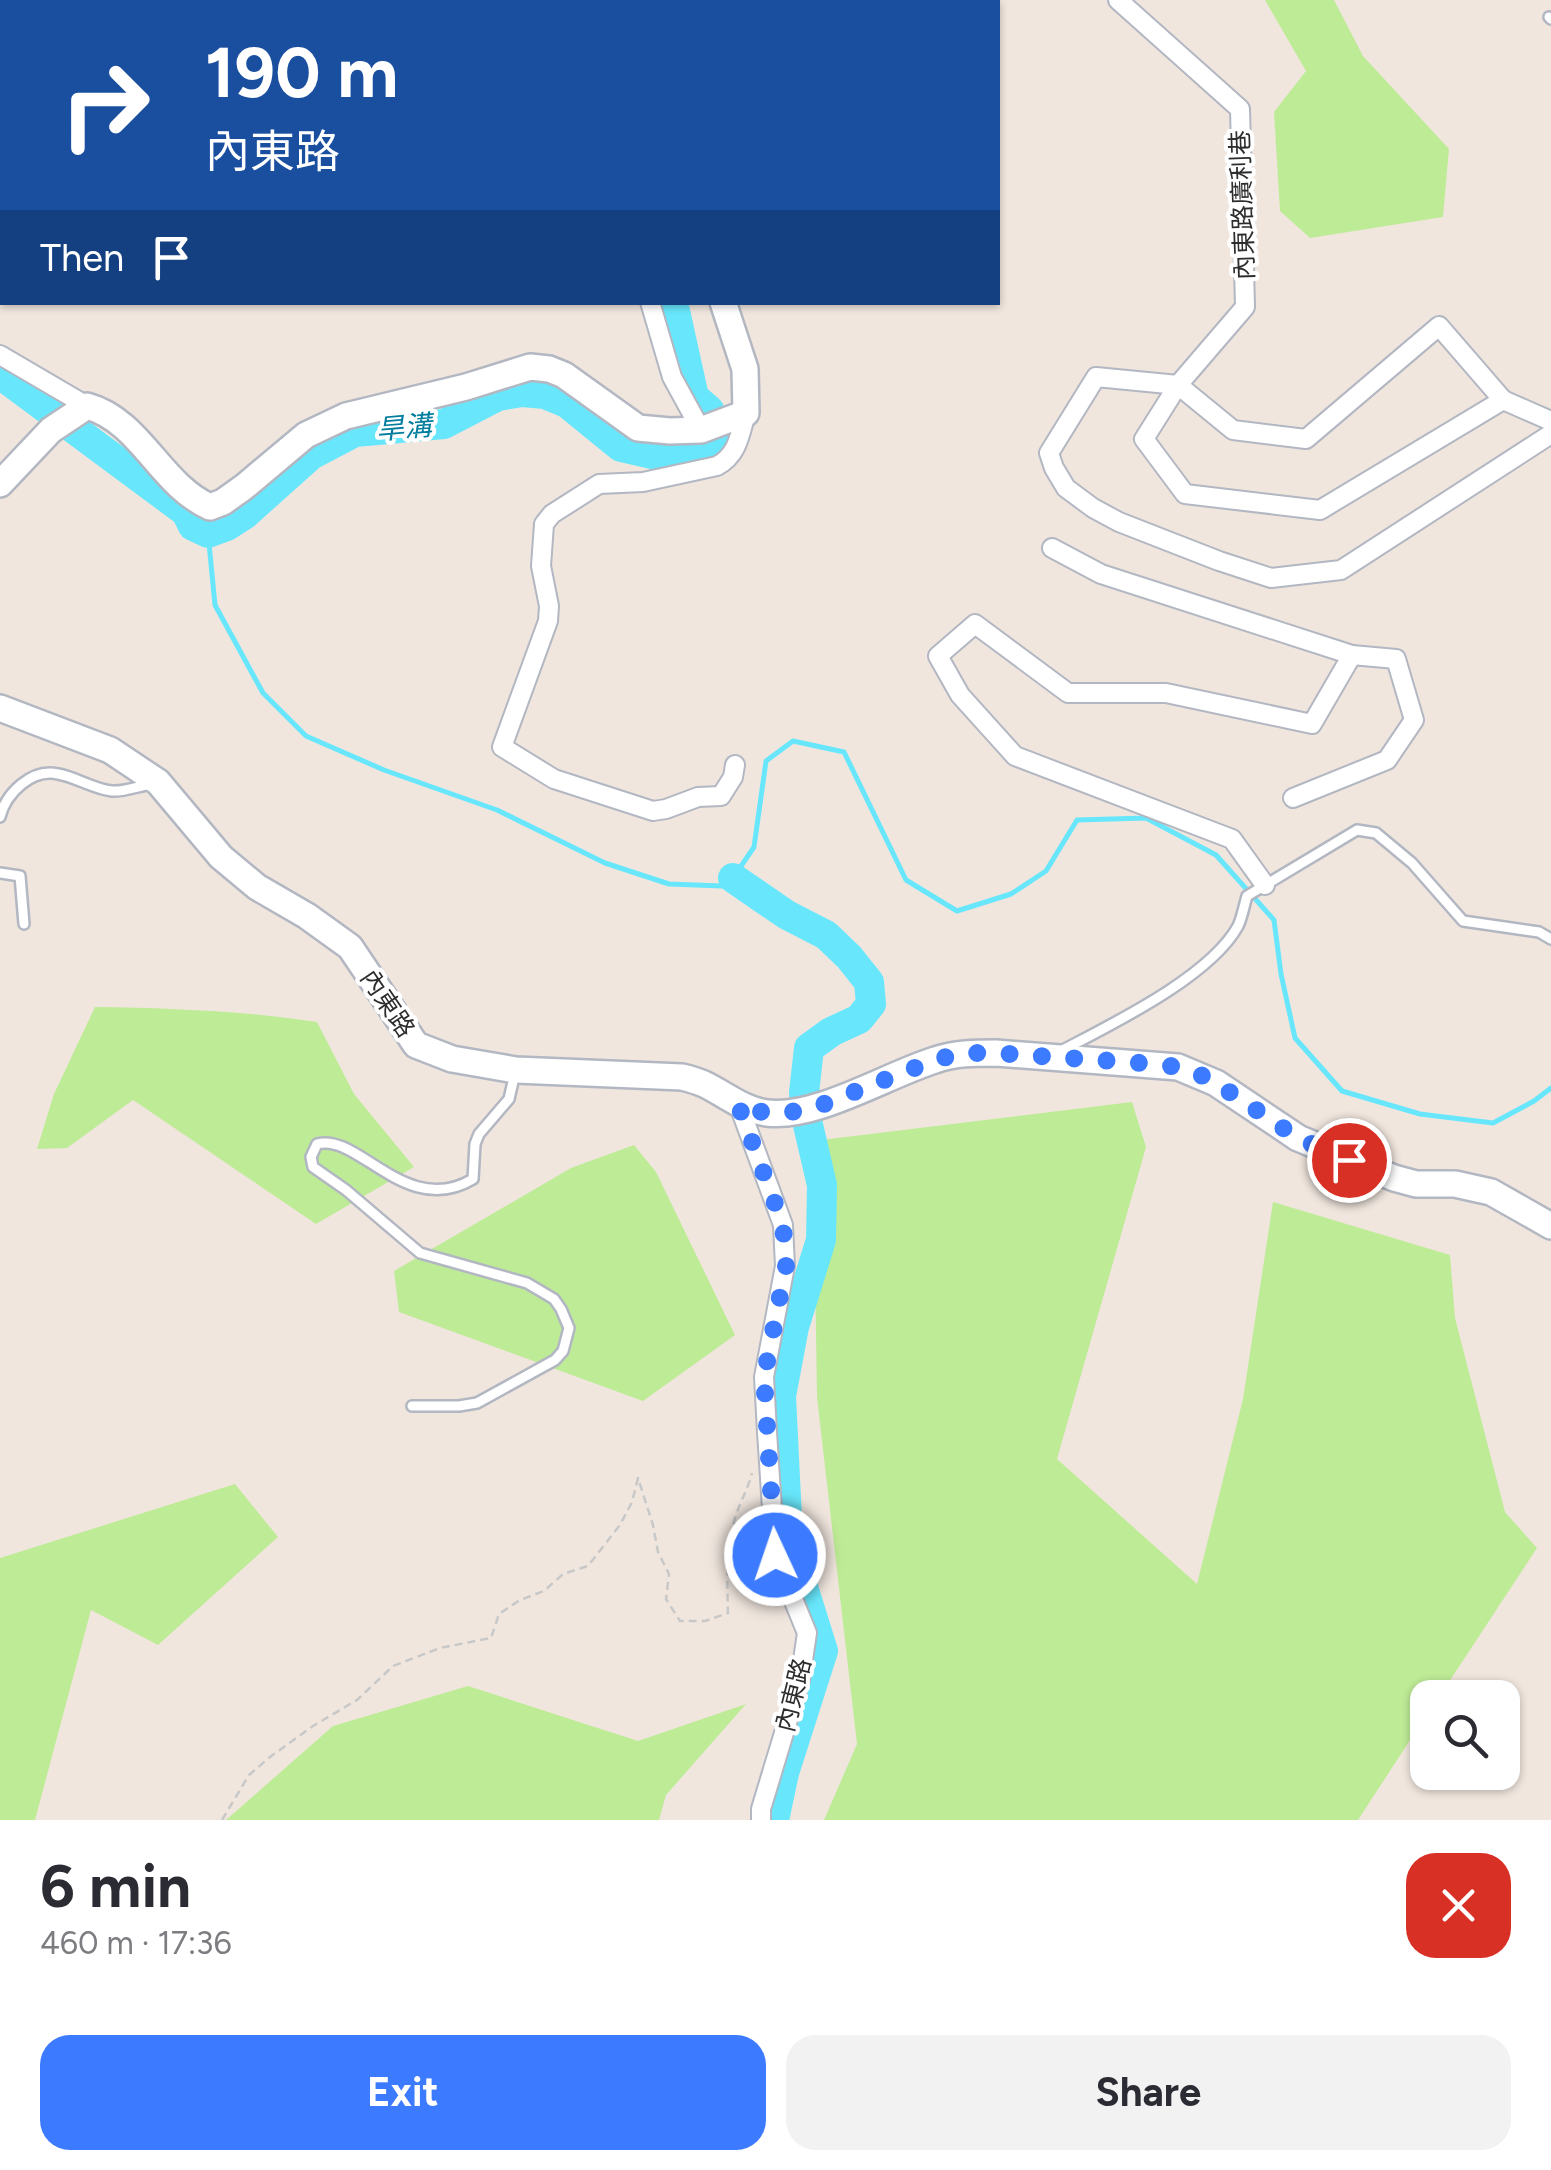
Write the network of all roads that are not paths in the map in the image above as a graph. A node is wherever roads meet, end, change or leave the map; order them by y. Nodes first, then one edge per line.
1 (1118, 0) edge
2 (651, 305) edge
3 (724, 305) edge
4 (0, 355) edge
5 (1178, 384) junction
6 (1503, 400) junction
7 (88, 406) junction
8 (746, 413) junction
9 (1551, 421) edge
10 (701, 430) junction
11 (1551, 434) edge
12 (0, 484) edge
13 (1052, 548) dead end
14 (1352, 656) junction
15 (0, 708) edge
16 (735, 765) dead end
17 (158, 782) junction
18 (1293, 798) dead end
19 (0, 817) edge
20 (0, 873) edge
21 (1265, 885) junction
22 (24, 924) dead end
23 (1551, 938) edge
24 (1050, 1056) junction
25 (516, 1070) junction
26 (738, 1104) junction
27 (1551, 1226) edge
28 (412, 1406) dead end
29 (761, 1820) edge

1 - 5 street, 內東路廣利巷
2 - 10 street
3 - 8 street
4 - 7 street
5 - 6 street
5 - 6 street, 內東路廣利巷
5 - 11 street
6 - 9 street
7 - 10 street
7 - 12 street
8 - 10 street
8 - 16 street
13 - 14 street
14 - 18 street
14 - 21 street
15 - 17 street, 內東路
17 - 19 lane
17 - 25 street, 內東路
20 - 22 lane
21 - 23 lane
21 - 24 lane
24 - 26 street, 內東路
24 - 27 street, 內東路
25 - 26 street, 內東路
25 - 28 lane
26 - 29 street, 內東路

